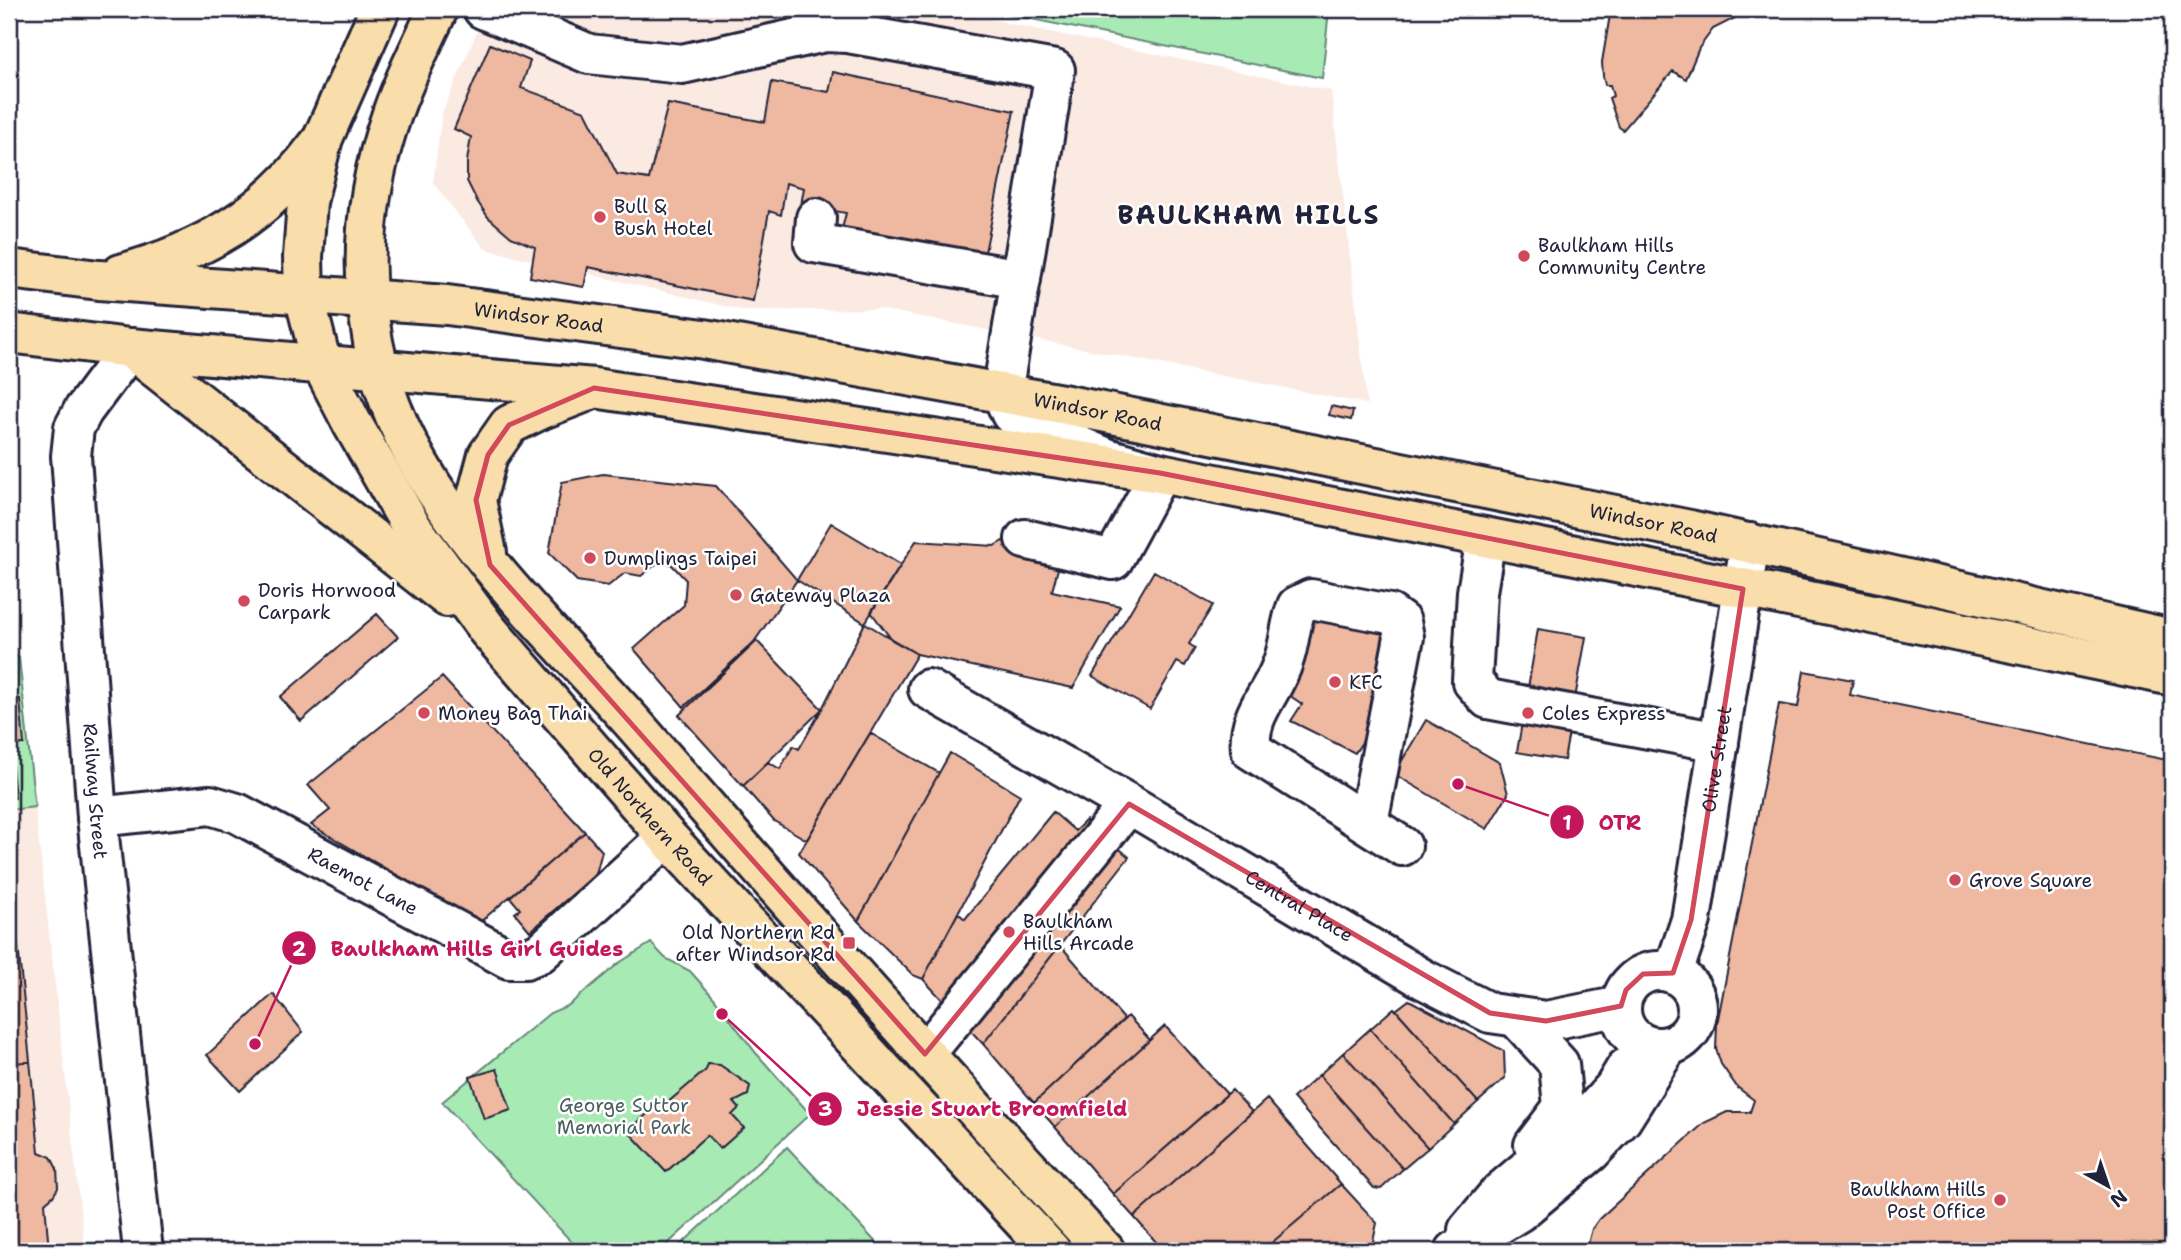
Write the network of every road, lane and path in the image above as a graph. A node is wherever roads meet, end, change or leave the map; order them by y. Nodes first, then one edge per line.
1 (380, 9) edge
2 (438, 9) edge
3 (483, 9) edge
4 (323, 138) junction
5 (816, 218) dead end
6 (9, 269) edge
7 (1021, 279) junction
8 (99, 280) junction
9 (304, 295) junction
10 (366, 300) junction
11 (9, 332) edge
12 (130, 348) junction
13 (322, 365) junction
14 (379, 369) junction
15 (594, 388) junction
16 (1002, 394) junction
17 (1160, 473) junction
18 (1486, 538) junction
19 (1025, 539) dead end
20 (1750, 543) junction
21 (490, 565) junction
22 (1743, 589) junction
23 (487, 629) junction
24 (2172, 639) edge
25 (2172, 676) edge
26 (928, 689) dead end
27 (1719, 742) junction
28 (1129, 804) junction
29 (97, 817) junction
30 (1368, 823) junction
31 (667, 837) junction
32 (1402, 846) dead end
33 (1673, 973) junction
34 (1621, 1006) junction
35 (1516, 1017) junction
36 (1655, 1045) junction
37 (925, 1054) junction
38 (1500, 1192) junction
39 (143, 1251) edge
40 (1051, 1251) edge
41 (1105, 1251) edge
42 (1450, 1251) edge
43 (1455, 1251) edge

1 - 4 main road
2 - 10 main road
3 - 7 street
4 - 8 main road
4 - 9 main road, Old Northern Road
5 - 7 street
6 - 8 main road, Windsor Road
7 - 16 street
8 - 9 main road, Windsor Road
9 - 10 main road, Windsor Road
9 - 13 main road, Old Northern Road
10 - 14 main road
10 - 16 main road, Windsor Road
11 - 12 main road
12 - 13 main road
12 - 23 main road
12 - 29 street, Railway Street
13 - 14 main road
13 - 23 main road, Old Northern Road
14 - 15 main road
14 - 21 main road
15 - 17 main road
15 - 21 main road
16 - 17 street
16 - 20 main road, Windsor Road
17 - 18 main road
17 - 19 street
18 - 22 main road
18 - 27 street
20 - 22 street, Olive Street
20 - 24 main road, Windsor Road
21 - 37 main road
22 - 25 main road
22 - 27 street, Olive Street
23 - 31 main road, Old Northern Road
26 - 28 street, Central Place
27 - 33 street, Olive Street
28 - 35 street, Central Place
28 - 37 street
29 - 31 street, Raemot Lane
29 - 39 street, Railway Street
30 - 30 street
30 - 32 street
31 - 40 main road, Old Northern Road
33 - 34 street
33 - 36 street
34 - 35 street, Central Place
34 - 36 street
35 - 38 street
36 - 38 street
36 - 43 street
37 - 41 main road
38 - 42 street

